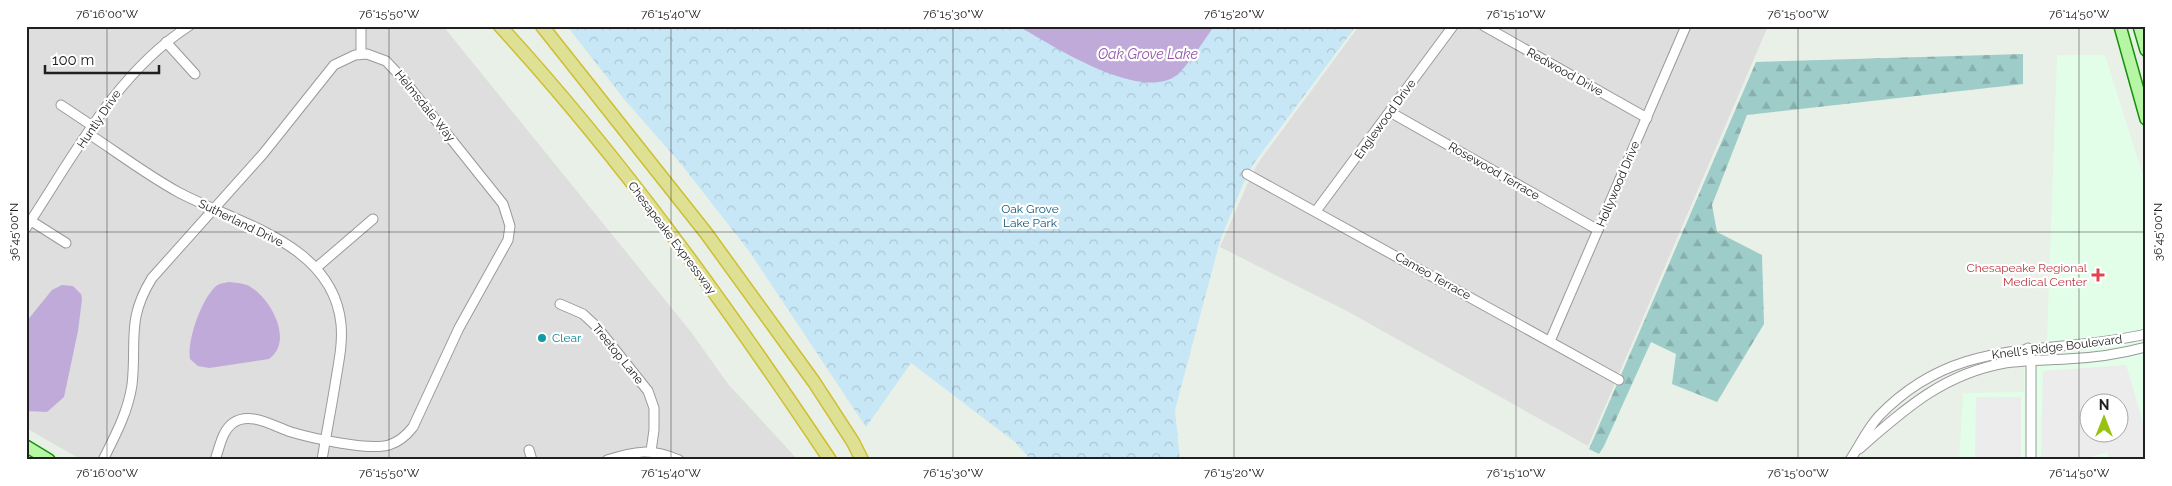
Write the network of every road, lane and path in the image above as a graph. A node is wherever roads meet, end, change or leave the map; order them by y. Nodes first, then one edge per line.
1 (189, 26) edge
2 (361, 26) edge
3 (500, 26) edge
4 (542, 26) edge
5 (1454, 26) edge
6 (1484, 26) edge
7 (1686, 26) edge
8 (2120, 26) edge
9 (2139, 26) edge
10 (166, 42) junction
11 (2146, 50) edge
12 (361, 54) junction
13 (195, 74) dead end
14 (61, 105) dead end
15 (1390, 112) junction
16 (1646, 118) junction
17 (2146, 119) edge
18 (91, 130) junction
19 (1247, 174) dead end
20 (213, 208) junction
21 (1316, 211) junction
22 (373, 219) dead end
23 (28, 222) edge
24 (1598, 230) junction
25 (66, 243) dead end
26 (316, 268) junction
27 (560, 304) dead end
28 (2146, 334) edge
29 (1550, 342) junction
30 (2146, 347) edge
31 (2028, 348) junction
32 (2031, 361) junction
33 (1619, 380) dead end
34 (326, 439) junction
35 (26, 446) edge
36 (529, 450) dead end
37 (651, 451) junction
38 (1852, 456) edge
39 (216, 457) dead end
40 (48, 460) edge
41 (102, 460) edge
42 (322, 460) edge
43 (532, 460) edge
44 (607, 460) edge
45 (679, 460) edge
46 (830, 460) edge
47 (862, 460) edge
48 (2031, 460) edge

1 - 10 street, Huntly Drive
2 - 12 street
3 - 46 highway, Chesapeake Expressway
4 - 47 highway
5 - 15 street, Englewood Drive
6 - 16 street, Redwood Drive
7 - 16 street, Hollywood Drive
8 - 17 main road
9 - 11 main road
10 - 13 street
10 - 18 street, Huntly Drive
12 - 20 street
12 - 34 street, Helmsdale Way
14 - 18 street, Sutherland Drive
15 - 21 street, Englewood Drive
15 - 24 street, Rosewood Terrace
16 - 24 street, Hollywood Drive
18 - 20 street, Sutherland Drive
18 - 23 street, Huntly Drive
19 - 21 street, Cameo Terrace
20 - 26 street, Sutherland Drive
20 - 41 street
21 - 29 street, Cameo Terrace
22 - 26 street
23 - 25 street
24 - 29 street, Hollywood Drive
26 - 34 street, Sutherland Drive
27 - 37 street, Treetop Lane
28 - 31 street, Knell's Ridge Boulevard
29 - 33 street, Cameo Terrace
30 - 32 street, Knell's Ridge Boulevard
31 - 32 street
31 - 38 street, Knell's Ridge Boulevard
32 - 38 street, Knell's Ridge Boulevard
32 - 48 street
34 - 39 street, Helmsdale Way
34 - 42 street, Sutherland Drive
35 - 40 main road
36 - 43 street
37 - 44 street
37 - 45 street

